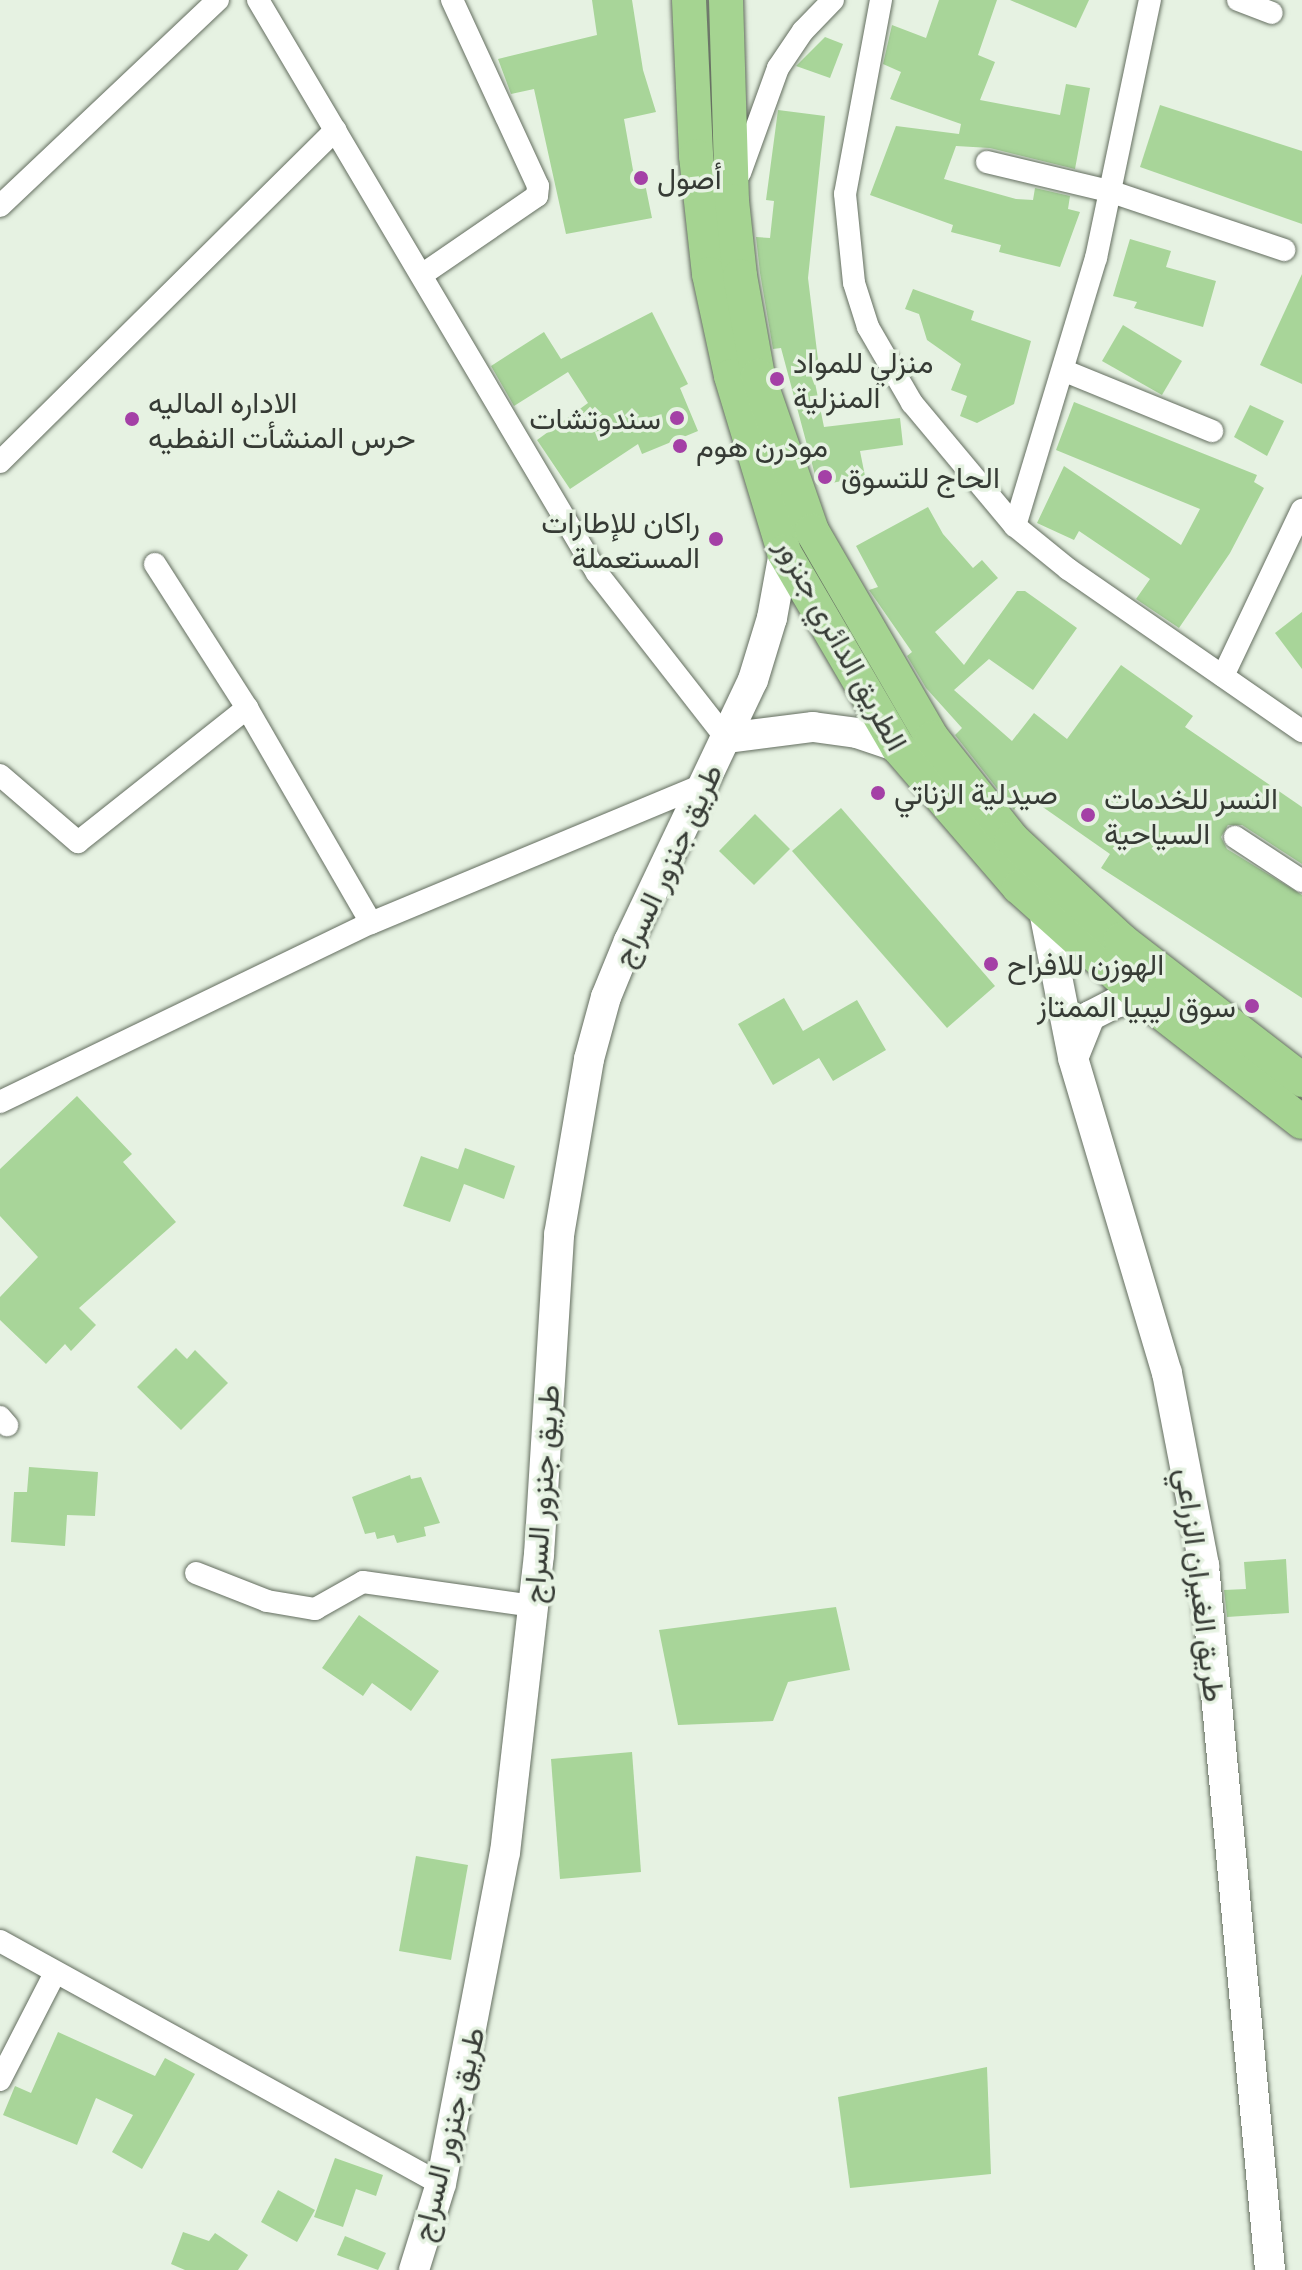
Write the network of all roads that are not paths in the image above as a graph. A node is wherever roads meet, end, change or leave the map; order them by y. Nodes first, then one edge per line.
1 (218, 0) edge
2 (258, 0) edge
3 (452, 0) edge
4 (689, 0) edge
5 (726, 0) edge
6 (833, 0) edge
7 (881, 0) edge
8 (1150, 0) edge
9 (1238, 0) edge
10 (1272, 13) dead end
11 (336, 130) junction
12 (987, 162) dead end
13 (1109, 191) junction
14 (732, 201) junction
15 (0, 206) edge
16 (1284, 250) dead end
17 (423, 274) junction
18 (1065, 371) junction
19 (1212, 431) dead end
20 (0, 462) edge
21 (1302, 510) edge
22 (1015, 526) junction
23 (784, 552) junction
24 (155, 564) dead end
25 (1223, 676) junction
26 (247, 708) junction
27 (1302, 731) edge
28 (726, 738) junction
29 (898, 747) junction
30 (0, 775) edge
31 (703, 785) junction
32 (1235, 837) dead end
33 (1302, 881) edge
34 (1045, 916) junction
35 (371, 923) junction
36 (1144, 999) junction
37 (1073, 1058) junction
38 (1295, 1072) edge
39 (0, 1102) edge
40 (1302, 1122) edge
41 (196, 1573) dead end
42 (534, 1606) junction
43 (0, 1941) edge
44 (55, 1973) junction
45 (0, 2080) edge
46 (441, 2184) junction
47 (414, 2270) edge
48 (1270, 2270) edge

1 - 15 street
2 - 11 street
3 - 17 street
4 - 23 main road, الطريق الدائري جنزور
5 - 14 main road, الطريق الدائري جنزور
6 - 14 street
7 - 22 street
8 - 13 street
9 - 10 street
11 - 17 street
11 - 20 street
12 - 13 street
13 - 16 street
13 - 18 street
14 - 38 main road, الطريق الدائري جنزور
17 - 28 street
18 - 19 street
18 - 22 street
21 - 25 street
22 - 25 street
23 - 28 street, طريق جنزور السراج
23 - 29 main road, الطريق الدائري جنزور
24 - 26 street
25 - 27 street
26 - 30 street
26 - 35 street
28 - 29 street
28 - 31 street, طريق جنزور السراج
29 - 34 main road, الطريق الدائري جنزور
31 - 35 street
31 - 42 street, طريق جنزور السراج
32 - 33 street
34 - 36 main road, الطريق الدائري جنزور
34 - 37 street, طريق الغيران الزراعي
35 - 39 street
36 - 37 street
36 - 40 main road, الطريق الدائري جنزور
37 - 48 street, طريق الغيران الزراعي
41 - 42 street
42 - 46 street, طريق جنزور السراج
43 - 44 street
44 - 45 street
44 - 46 street
46 - 47 street, طريق جنزور السراج

